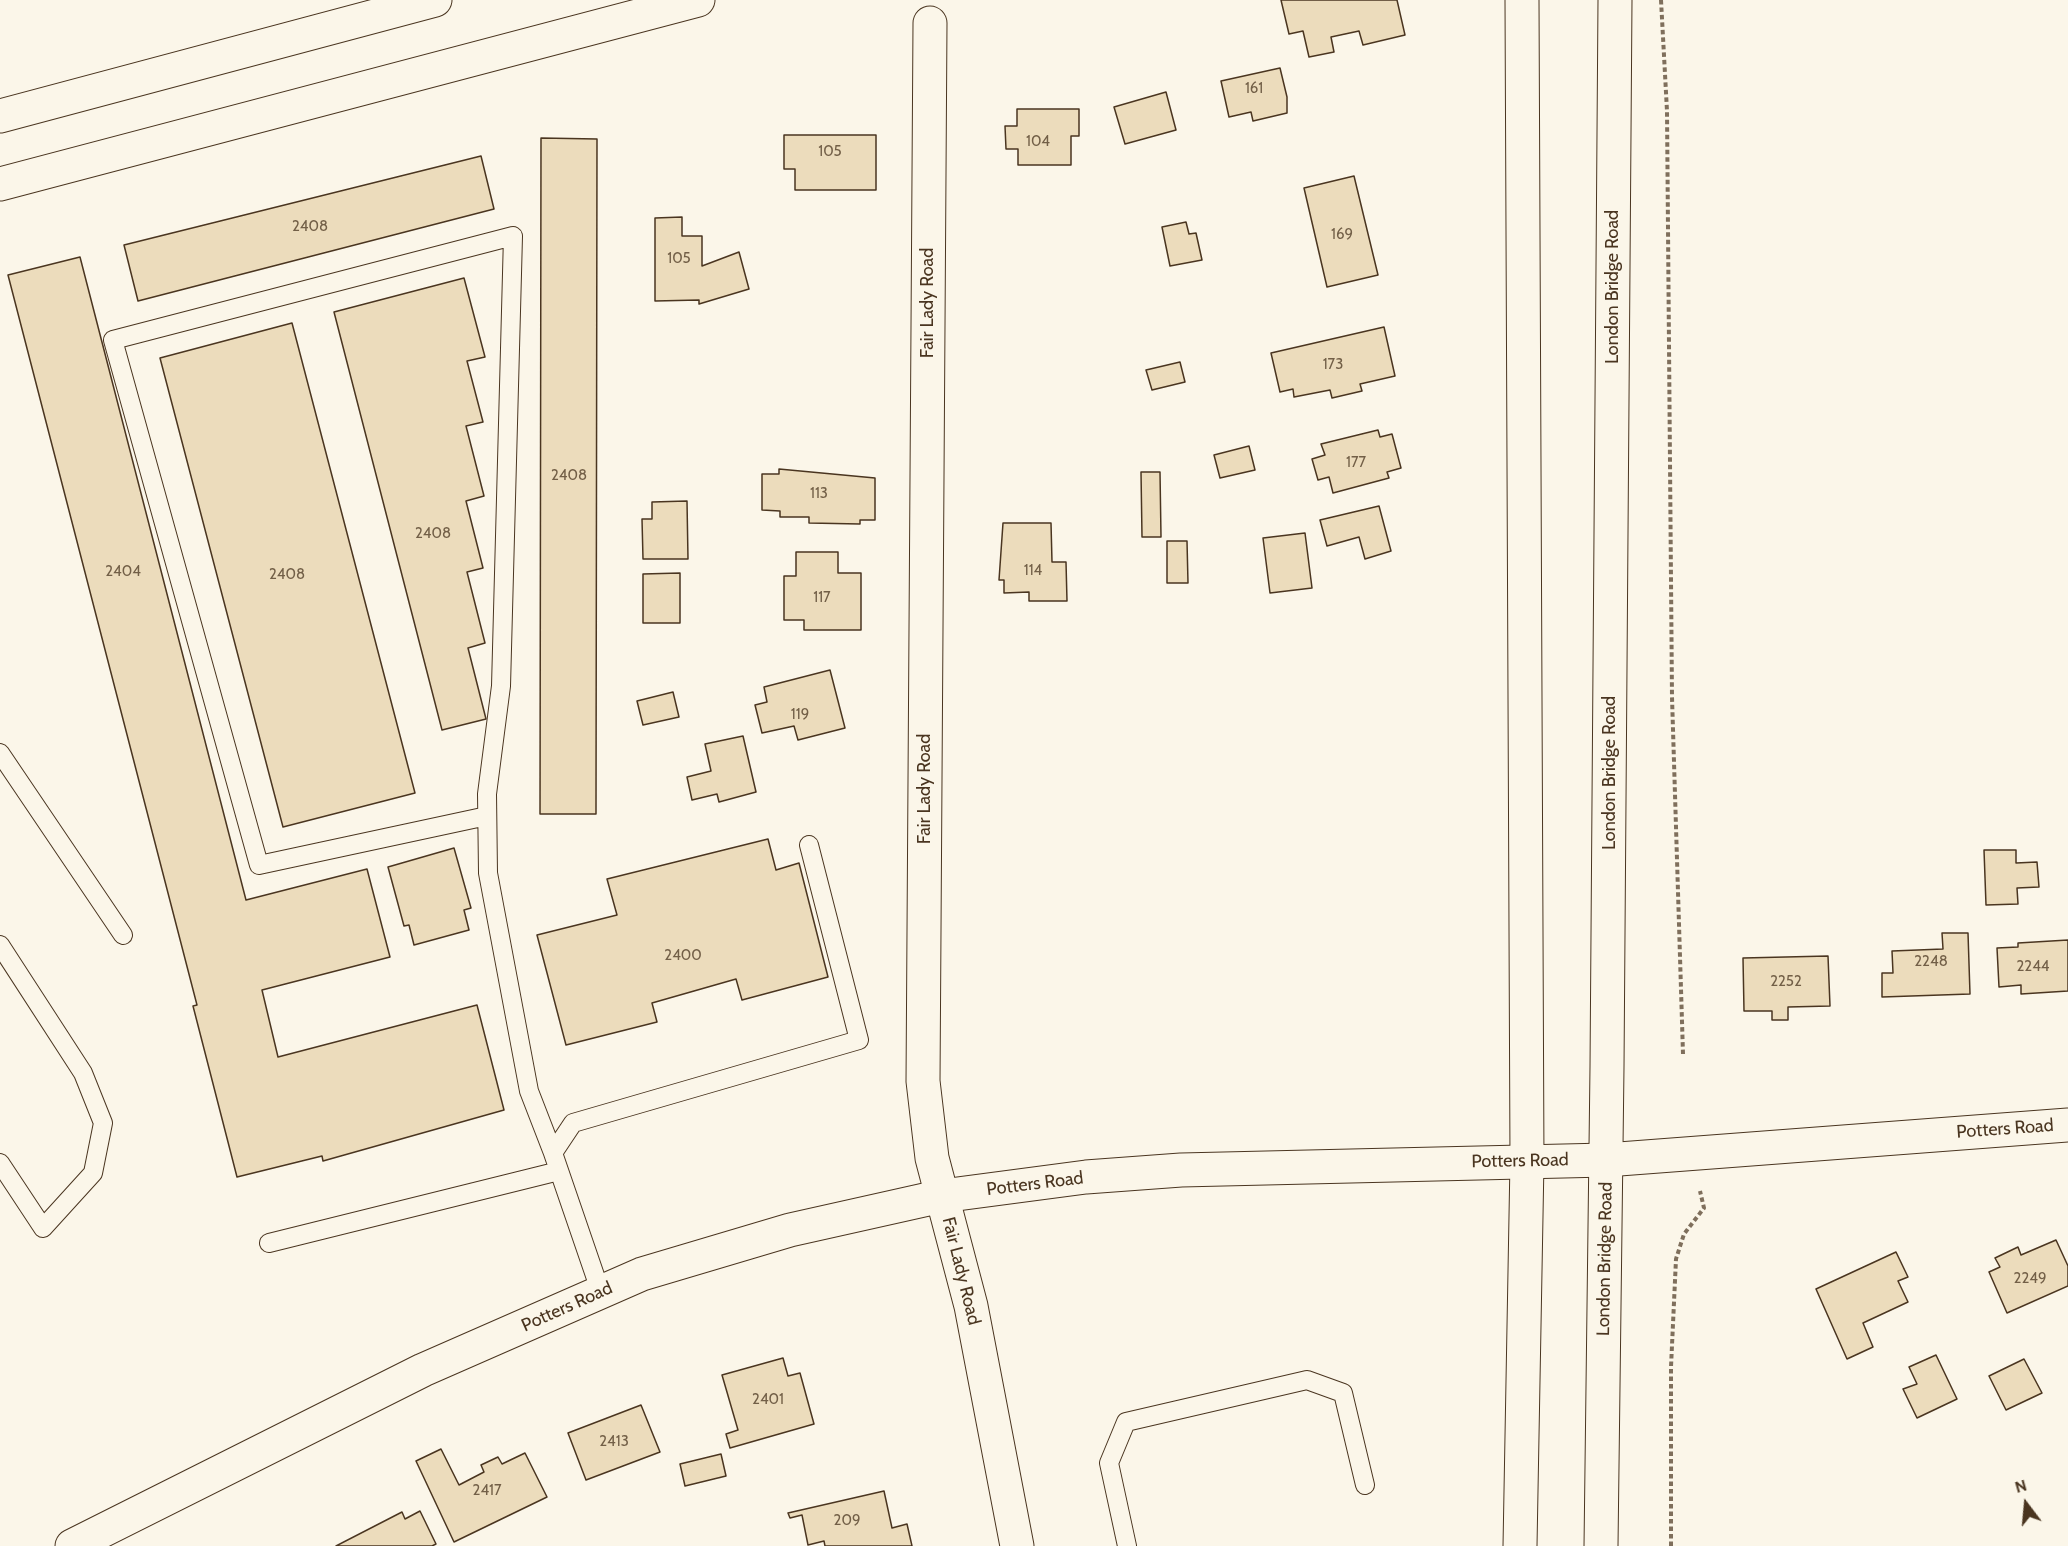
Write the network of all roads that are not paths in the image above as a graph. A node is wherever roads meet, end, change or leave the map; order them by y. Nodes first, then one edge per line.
1 (435, 0) edge
2 (698, 0) edge
3 (1522, 0) edge
4 (1615, 0) edge
5 (930, 23) dead end
6 (0, 116) edge
7 (0, 184) edge
8 (0, 753) edge
9 (488, 816) junction
10 (809, 844) dead end
11 (123, 934) dead end
12 (0, 945) edge
13 (2068, 1125) edge
14 (1606, 1160) junction
15 (1527, 1161) junction
16 (556, 1162) junction
17 (0, 1163) edge
18 (942, 1196) junction
19 (268, 1243) dead end
20 (601, 1293) junction
21 (1365, 1485) dead end
22 (72, 1546) edge
23 (1017, 1546) edge
24 (1127, 1546) edge
25 (1520, 1546) edge
26 (1601, 1546) edge

1 - 6 main road
2 - 7 main road
3 - 15 main road
4 - 14 main road, London Bridge Road
5 - 18 main road, Fair Lady Road
8 - 11 lane
9 - 9 lane
9 - 16 lane
10 - 16 lane
12 - 17 lane
13 - 14 main road, Potters Road
14 - 15 main road, Potters Road
14 - 26 main road, London Bridge Road
15 - 18 main road, Potters Road
15 - 25 main road
16 - 19 lane
16 - 20 lane
18 - 20 main road, Potters Road
18 - 23 main road, Fair Lady Road
20 - 22 main road, Potters Road
21 - 24 lane

